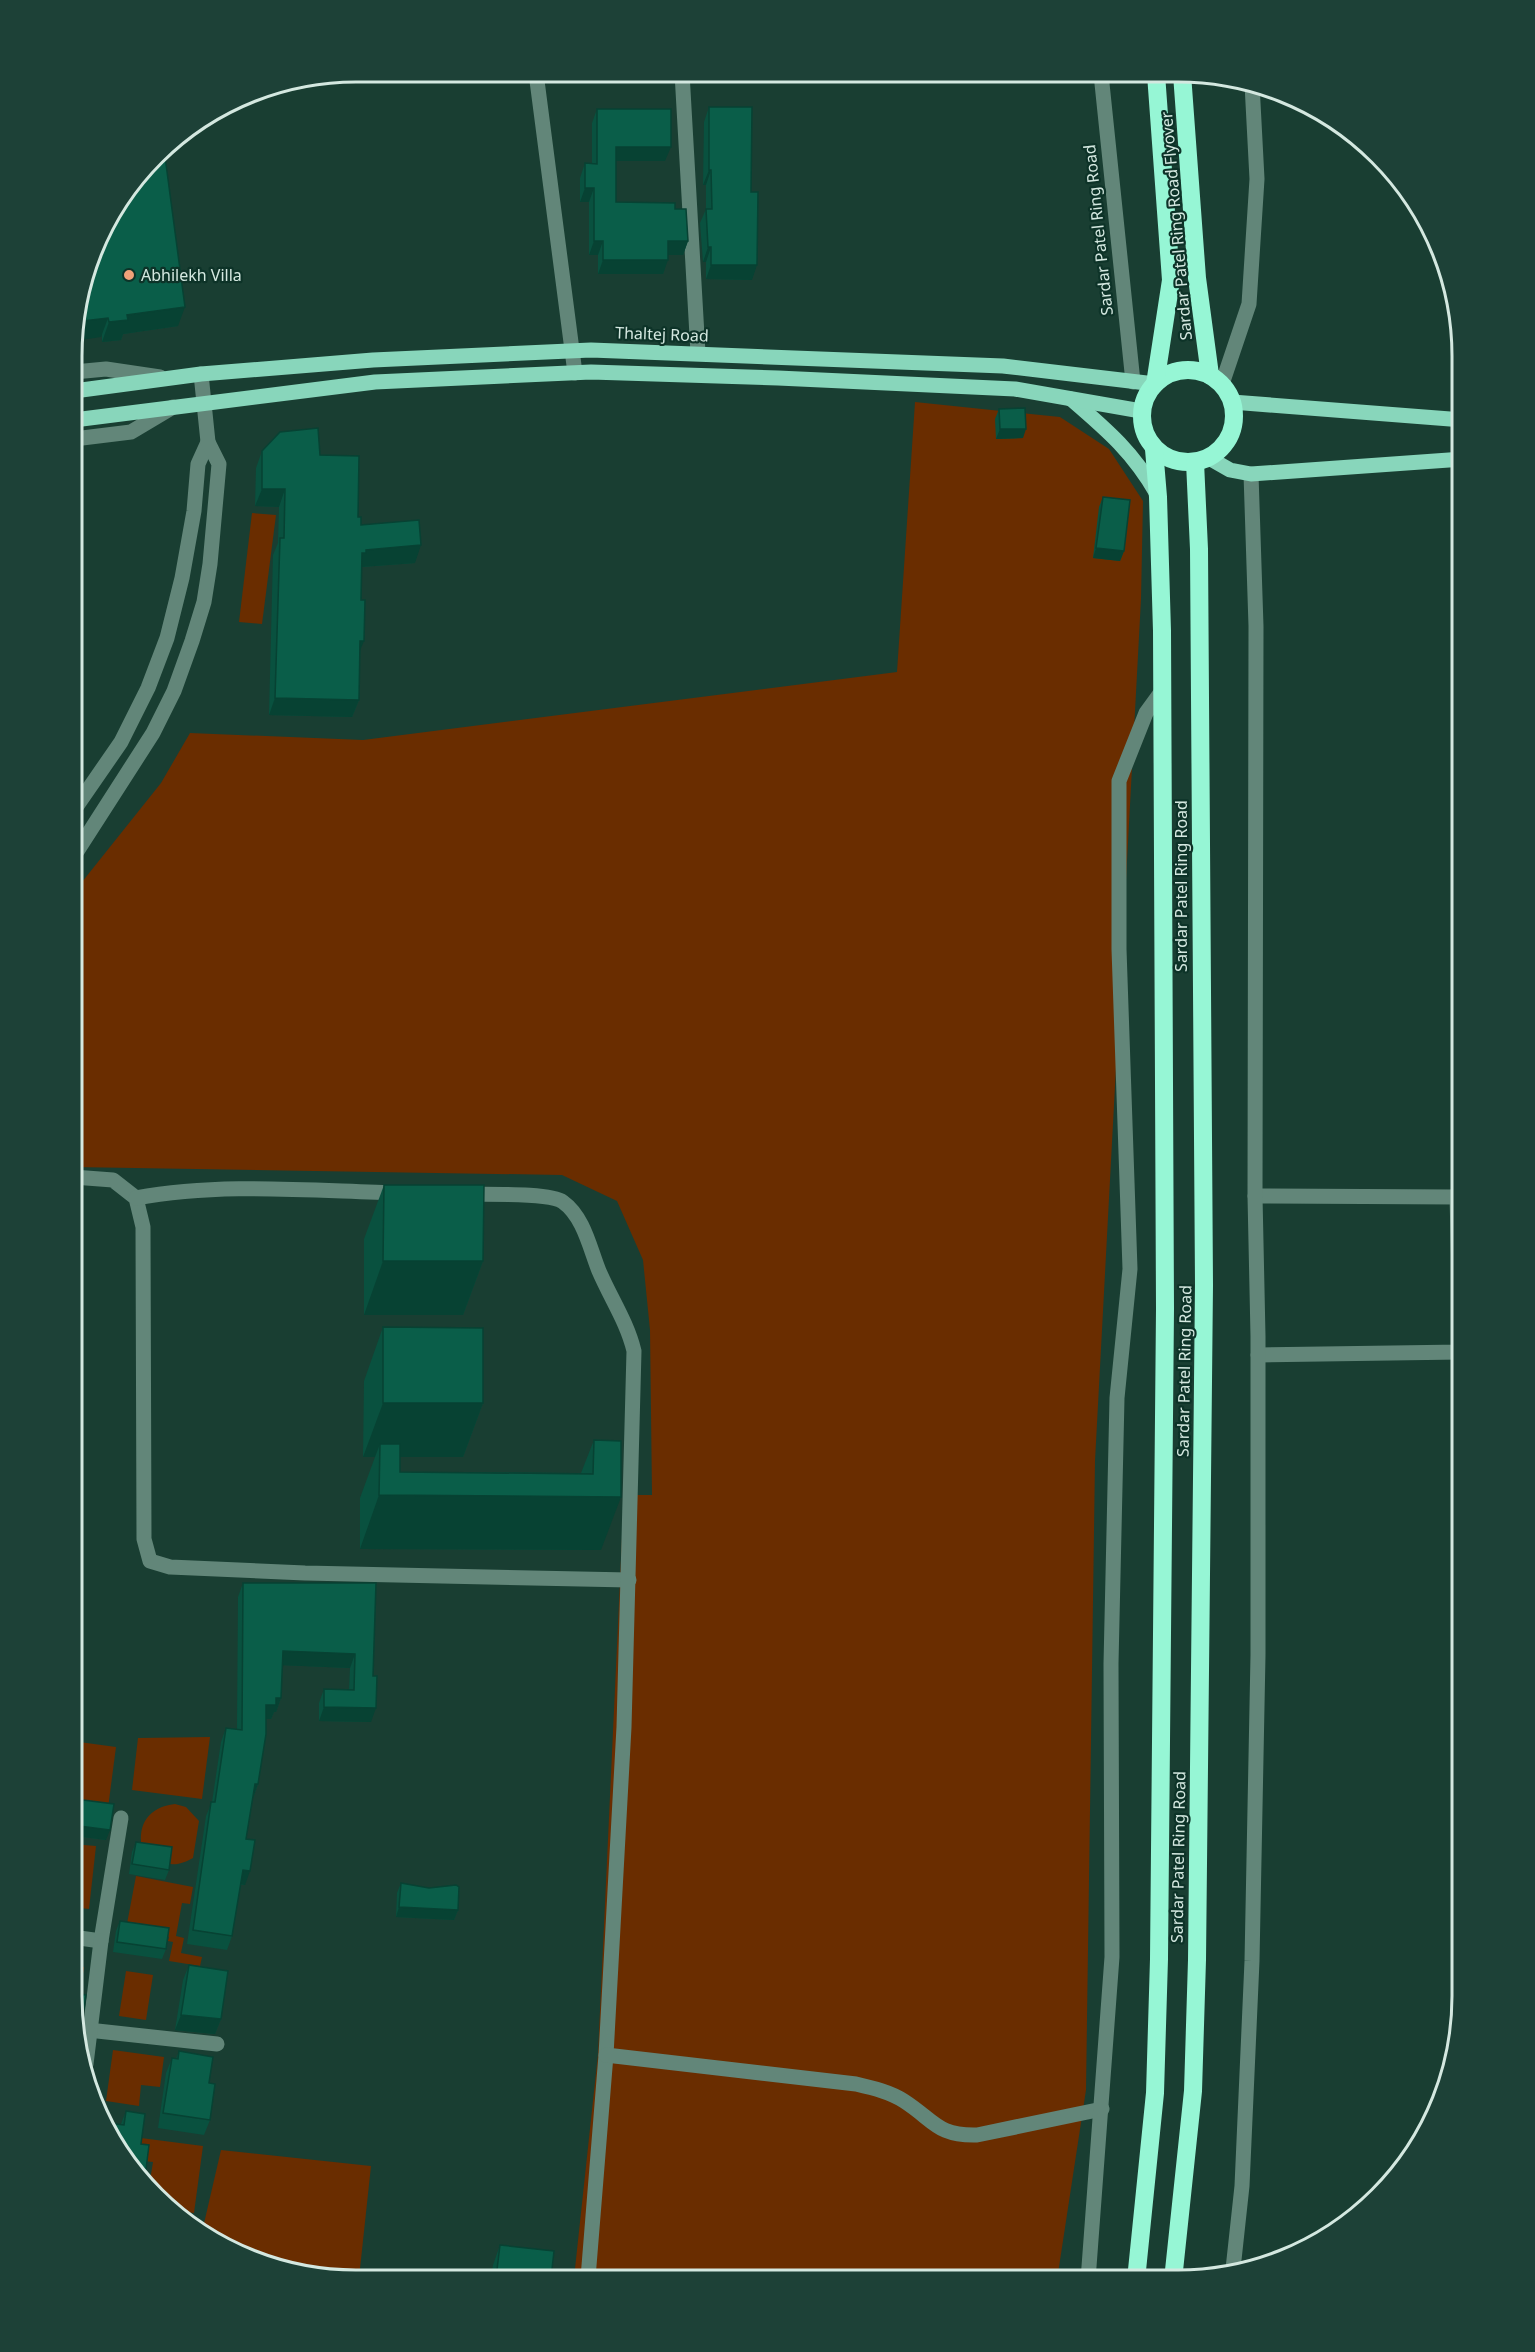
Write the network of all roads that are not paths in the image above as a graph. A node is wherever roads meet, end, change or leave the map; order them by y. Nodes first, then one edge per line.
1 (537, 82) edge
2 (683, 82) edge
3 (1102, 82) edge
4 (1157, 82) edge
5 (1183, 82) edge
6 (1252, 93) edge
7 (571, 351) junction
8 (698, 353) junction
9 (82, 371) edge
10 (575, 373) junction
11 (201, 374) junction
12 (168, 379) junction
13 (1216, 379) junction
14 (1133, 382) junction
15 (1155, 384) junction
16 (82, 391) edge
17 (1071, 399) junction
18 (1232, 402) junction
19 (205, 404) junction
20 (173, 407) junction
21 (1141, 411) junction
22 (82, 419) edge
23 (1453, 419) edge
24 (82, 438) edge
25 (208, 442) junction
26 (1154, 448) junction
27 (1202, 460) junction
28 (1453, 460) edge
29 (1251, 474) junction
30 (1158, 496) junction
31 (1162, 692) junction
32 (82, 798) edge
33 (82, 844) edge
34 (82, 1178) edge
35 (410, 1193) edge
36 (446, 1194) edge
37 (1254, 1196) junction
38 (1453, 1197) edge
39 (136, 1198) junction
40 (1453, 1352) edge
41 (1258, 1355) junction
42 (629, 1580) junction
43 (121, 1818) dead end
44 (82, 1938) edge
45 (101, 1941) junction
46 (84, 2026) edge
47 (84, 2029) edge
48 (217, 2044) dead end
49 (606, 2055) junction
50 (1102, 2109) junction
51 (1234, 2264) edge
52 (589, 2270) edge
53 (1089, 2270) edge
54 (1137, 2270) edge
55 (1174, 2270) edge

1 - 7 street
2 - 8 street
3 - 14 street, Sardar Patel Ring Road
4 - 15 highway, Sardar Patel Ring Road Flyover
5 - 13 highway, Sardar Patel Ring Road Flyover
6 - 13 street
7 - 8 main road, Thaltej Road
7 - 10 street
7 - 11 main road, Thaltej Road
8 - 14 main road, Thaltej Road
9 - 12 street
10 - 17 main road
10 - 19 main road
11 - 12 main road, Thaltej Road
11 - 19 street
12 - 16 main road, Thaltej Road
13 - 15 highway
13 - 18 highway
14 - 15 main road, Thaltej Road
15 - 21 highway
17 - 21 main road
17 - 30 main road
18 - 23 main road
18 - 27 highway
19 - 20 main road
19 - 25 street
20 - 22 main road
20 - 24 street
21 - 26 highway
25 - 32 street
25 - 33 street
26 - 27 highway
26 - 30 highway, Sardar Patel Ring Road
27 - 29 main road
27 - 55 highway, Sardar Patel Ring Road
28 - 29 main road
29 - 37 street
30 - 31 highway, Sardar Patel Ring Road
31 - 50 street
31 - 54 highway, Sardar Patel Ring Road
34 - 39 street
35 - 39 street
36 - 42 street
37 - 38 street
37 - 41 street
39 - 42 street
40 - 41 street
41 - 51 street
42 - 49 street
43 - 45 street
44 - 45 street
45 - 46 street
47 - 48 street
49 - 50 street
49 - 52 street
50 - 53 street

